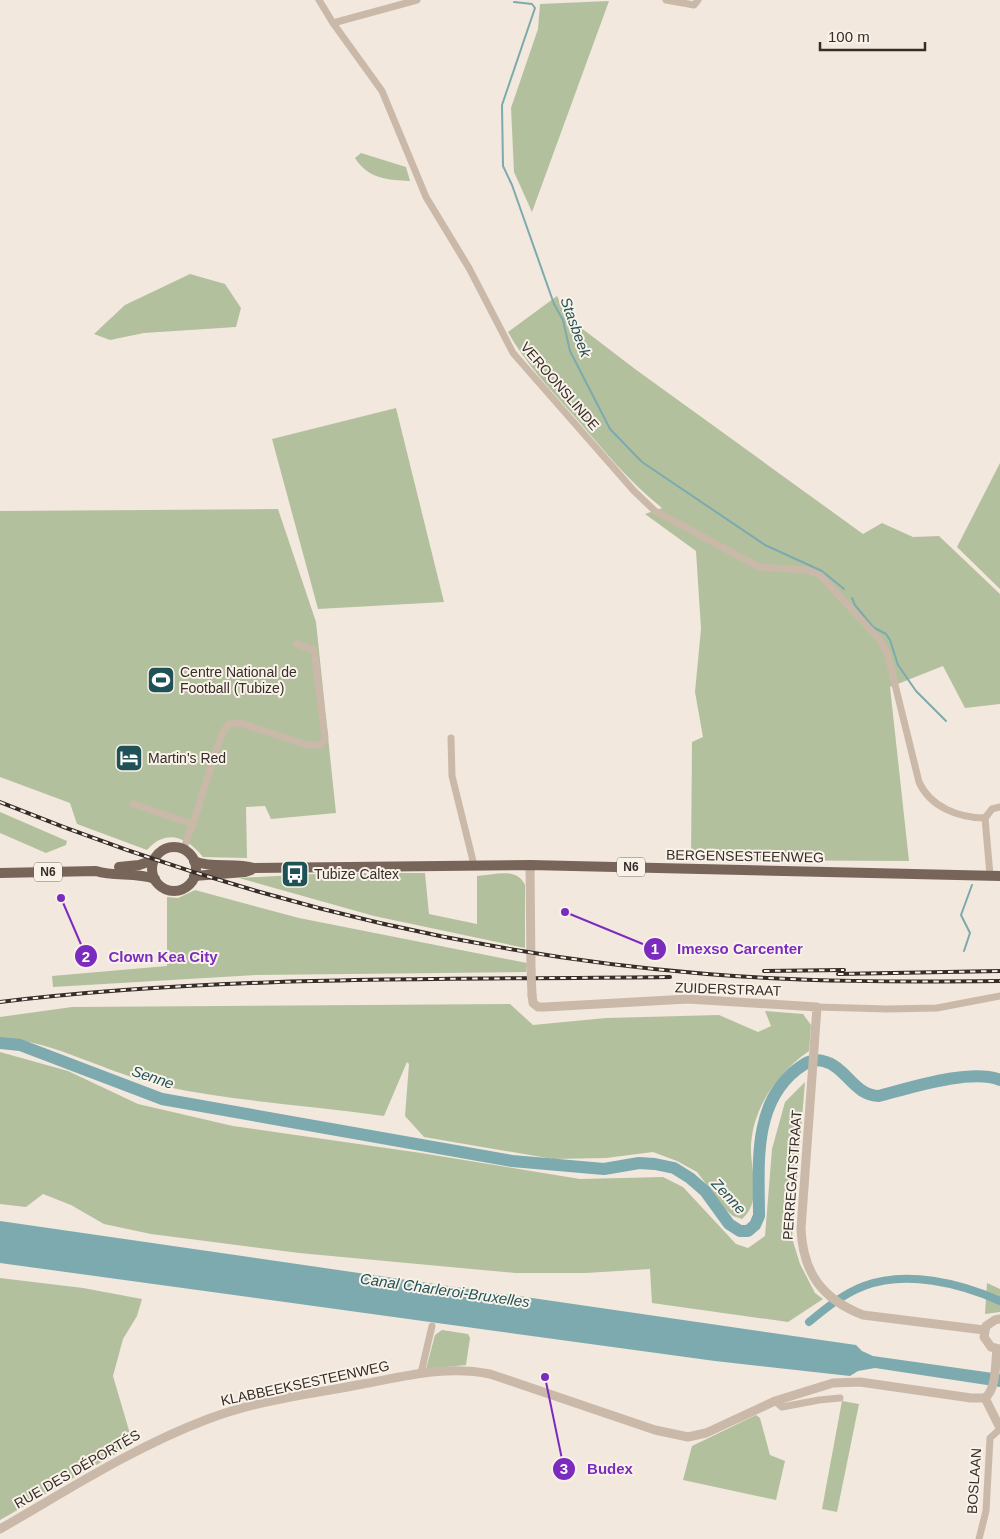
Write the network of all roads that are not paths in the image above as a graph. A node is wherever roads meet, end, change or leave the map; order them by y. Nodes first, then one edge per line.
1 (319, 0) edge
2 (417, 0) edge
3 (666, 0) edge
4 (698, 0) edge
5 (333, 23) junction
6 (296, 644) dead end
7 (451, 738) dead end
8 (133, 804) dead end
9 (1000, 808) edge
10 (985, 818) junction
11 (193, 824) junction
12 (183, 850) junction
13 (154, 860) junction
14 (194, 861) junction
15 (474, 865) junction
16 (530, 866) junction
17 (254, 868) junction
18 (96, 871) junction
19 (0, 873) edge
20 (194, 876) junction
21 (995, 876) edge
22 (155, 879) junction
23 (1000, 996) edge
24 (817, 1007) junction
25 (1000, 1319) edge
26 (432, 1326) dead end
27 (984, 1330) junction
28 (998, 1349) edge
29 (421, 1373) junction
30 (840, 1398) dead end
31 (984, 1398) junction
32 (775, 1401) junction
33 (1000, 1429) edge
34 (168, 1435) joint
35 (0, 1529) edge
36 (978, 1539) edge

1 - 5 street, VEROONSLINDE
2 - 5 street
3 - 4 street
5 - 10 street, VEROONSLINDE
6 - 11 street
7 - 15 street
8 - 11 street
9 - 10 street
10 - 21 street
11 - 12 street
12 - 13 main road
12 - 14 main road
13 - 18 main road, N6
13 - 22 main road
14 - 17 main road, N6
14 - 20 main road
15 - 16 main road, BERGENSESTEENWEG / N6
15 - 17 main road, BERGENSESTEENWEG / N6
16 - 21 main road, BERGENSESTEENWEG / N6
16 - 24 street, ZUIDERSTRAAT, bridge
17 - 20 main road, N6
18 - 19 main road, N6
18 - 22 main road, N6
20 - 22 main road
23 - 24 street, ZUIDERSTRAAT
24 - 27 street, PERREGATSTRAAT
25 - 27 street
26 - 29 street
27 - 28 street
28 - 31 street
29 - 32 street, KLABBEEKSESTEENWEG
29 - 34 street, KLABBEEKSESTEENWEG
30 - 32 street
31 - 32 street, KLABBEEKSESTEENWEG
31 - 33 street
33 - 36 street, BOSLAAN
34 - 35 street, RUE DES DÉPORTÉS

